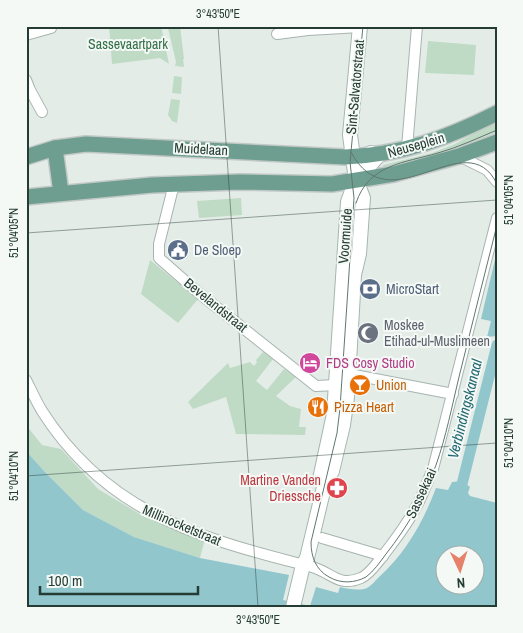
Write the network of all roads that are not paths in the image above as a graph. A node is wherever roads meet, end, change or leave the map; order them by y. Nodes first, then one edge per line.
1 (51, 26) edge
2 (360, 26) edge
3 (417, 26) edge
4 (277, 34) dead end
5 (26, 35) edge
6 (26, 80) edge
7 (42, 112) dead end
8 (497, 112) edge
9 (497, 142) edge
10 (55, 148) junction
11 (407, 148) junction
12 (352, 152) junction
13 (378, 156) junction
14 (459, 156) junction
15 (26, 157) edge
16 (356, 180) junction
17 (497, 182) edge
18 (174, 184) junction
19 (61, 193) junction
20 (26, 197) edge
21 (497, 218) edge
22 (341, 377) junction
23 (26, 380) edge
24 (453, 394) junction
25 (322, 538) dead end
26 (383, 556) junction
27 (303, 568) junction
28 (293, 607) edge

1 - 5 street
2 - 4 street, Sint-Salvatorstraat
2 - 12 street, Sint-Salvatorstraat
3 - 11 street
6 - 7 street
8 - 11 main road, Neuseplein
9 - 14 main road, Neuseplein
10 - 12 main road, Muidelaan
10 - 15 main road, Muidelaan
10 - 19 main road
11 - 13 main road, Neuseplein
12 - 13 main road, Muidelaan
12 - 16 street, Sint-Salvatorstraat
13 - 16 street, Neuseplein
14 - 16 main road, Neuseplein
14 - 17 street, Neuseplein
16 - 18 main road
16 - 22 street, Voormuide
18 - 19 main road
18 - 22 street, Bevelandstraat
19 - 20 main road
21 - 24 street, Sassekaai
22 - 24 street
22 - 27 street, Voormuide
23 - 27 street, Millinocketstraat
24 - 26 street, Sassekaai
25 - 26 street
26 - 27 street, Sassekaai
27 - 28 street, Voormuide

